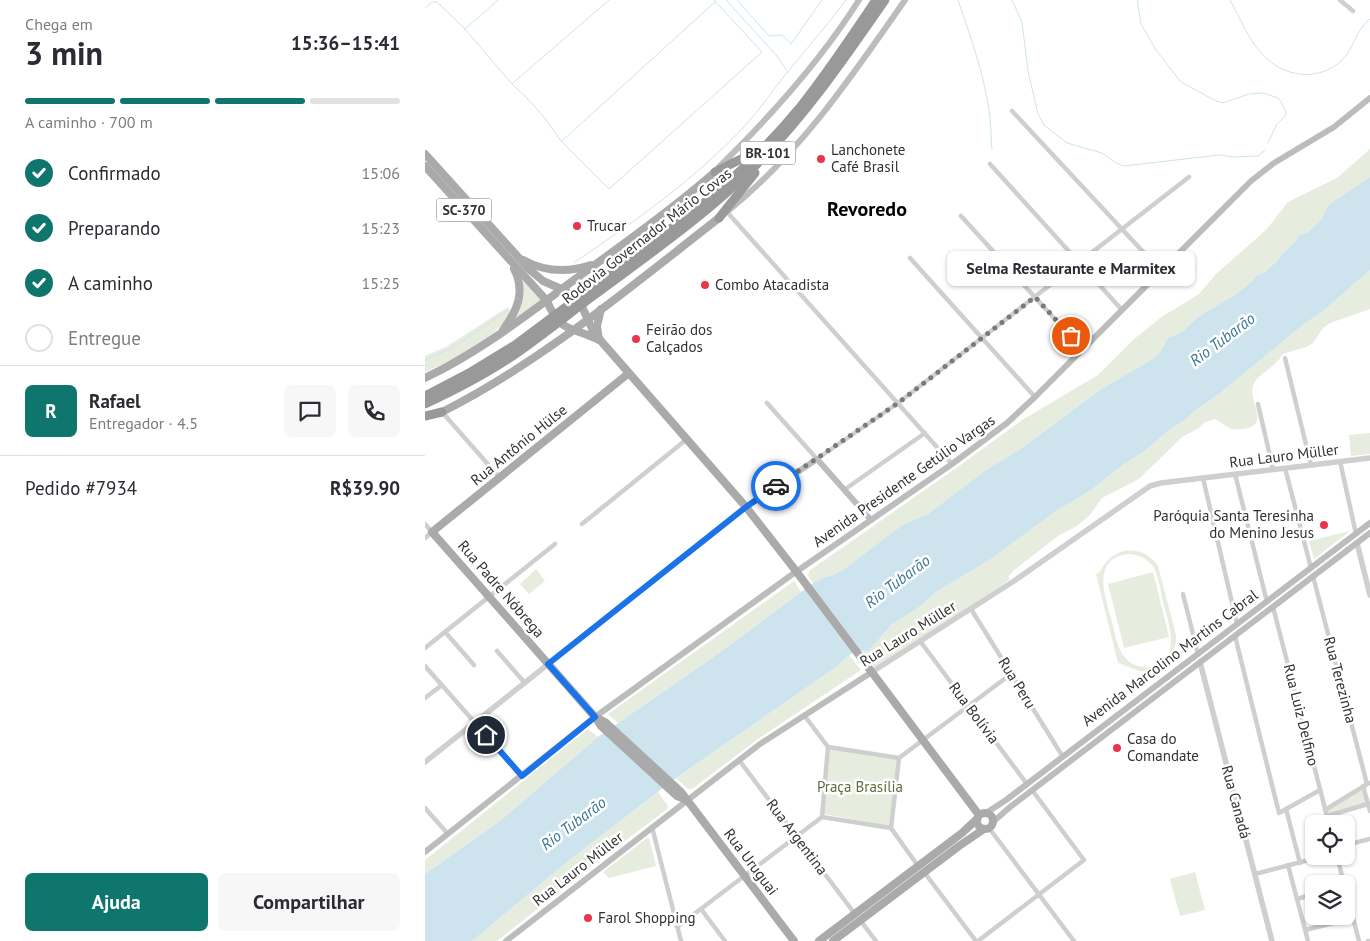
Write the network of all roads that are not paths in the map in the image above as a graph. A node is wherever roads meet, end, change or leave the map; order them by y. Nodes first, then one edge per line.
1 (859, 0) edge
2 (876, 0) edge
3 (885, 0) edge
4 (905, 0) edge
5 (1340, 0) edge
6 (1353, 11) dead end
7 (1370, 98) edge
8 (1012, 111) dead end
9 (787, 127) junction
10 (425, 154) edge
11 (990, 164) dead end
12 (425, 166) edge
13 (715, 172) junction
14 (1189, 176) dead end
15 (727, 212) junction
16 (961, 216) dead end
17 (719, 218) junction
18 (1122, 229) junction
19 (503, 253) junction
20 (515, 254) junction
21 (910, 258) dead end
22 (598, 263) junction
23 (1079, 263) junction
24 (1161, 271) junction
25 (562, 289) junction
26 (1035, 297) junction
27 (547, 300) junction
28 (601, 309) junction
29 (1122, 310) junction
30 (587, 319) junction
31 (572, 331) junction
32 (500, 334) junction
33 (982, 338) junction
34 (599, 340) junction
35 (518, 348) junction
36 (1082, 349) junction
37 (1285, 358) dead end
38 (629, 373) junction
39 (425, 378) edge
40 (425, 396) edge
41 (1035, 398) junction
42 (767, 403) dead end
43 (898, 403) junction
44 (425, 404) edge
45 (1258, 404) dead end
46 (442, 412) junction
47 (425, 418) edge
48 (925, 433) junction
49 (687, 439) junction
50 (1370, 458) edge
51 (817, 459) junction
52 (1339, 461) junction
53 (952, 464) junction
54 (1311, 465) junction
55 (1285, 468) junction
56 (1273, 470) junction
57 (1235, 474) junction
58 (500, 478) junction
59 (1203, 478) junction
60 (844, 490) junction
61 (746, 507) junction
62 (871, 520) junction
63 (1370, 523) edge
64 (425, 524) edge
65 (583, 524) dead end
66 (432, 532) junction
67 (1370, 533) edge
68 (1356, 534) junction
69 (425, 538) edge
70 (1357, 543) junction
71 (555, 544) dead end
72 (1311, 568) junction
73 (798, 574) junction
74 (1313, 576) junction
75 (1183, 594) dead end
76 (1370, 595) edge
77 (489, 597) junction
78 (1267, 602) junction
79 (1273, 607) junction
80 (971, 609) junction
81 (1237, 624) junction
82 (445, 632) junction
83 (1235, 636) junction
84 (920, 641) junction
85 (425, 648) edge
86 (497, 651) dead end
87 (1198, 654) junction
88 (1200, 662) junction
89 (548, 664) junction
90 (474, 665) dead end
91 (425, 666) edge
92 (872, 672) junction
93 (1011, 674) junction
94 (525, 683) junction
95 (442, 685) junction
96 (425, 698) edge
97 (969, 706) junction
98 (1121, 713) junction
99 (804, 715) junction
100 (595, 717) junction
101 (1126, 719) junction
102 (475, 723) junction
103 (603, 724) joint
104 (923, 740) junction
105 (828, 747) junction
106 (1063, 757) junction
107 (899, 758) junction
108 (739, 760) junction
109 (425, 762) edge
110 (522, 776) junction
111 (1027, 784) junction
112 (1367, 784) edge
113 (1032, 790) junction
114 (1320, 790) junction
115 (687, 800) junction
116 (1368, 804) junction
117 (425, 808) edge
118 (1286, 809) junction
119 (1370, 811) edge
120 (1326, 813) junction
121 (981, 816) junction
122 (822, 817) junction
123 (652, 827) junction
124 (989, 827) junction
125 (891, 828) junction
126 (448, 834) junction
127 (797, 836) junction
128 (1369, 839) edge
129 (1355, 843) edge
130 (1370, 846) edge
131 (425, 852) edge
132 (1305, 861) edge
133 (1300, 862) junction
134 (1288, 866) junction
135 (921, 869) junction
136 (1255, 874) junction
137 (745, 876) junction
138 (1039, 895) junction
139 (1305, 897) edge
140 (1297, 899) junction
141 (701, 909) junction
142 (858, 917) junction
143 (1325, 925) edge
144 (1355, 925) edge
145 (677, 927) junction
146 (1305, 930) junction
147 (506, 941) edge
148 (681, 941) edge
149 (725, 941) edge
150 (794, 941) edge
151 (819, 941) edge
152 (833, 941) edge
153 (876, 941) edge
154 (977, 941) edge
155 (1074, 941) edge
156 (1273, 941) edge
157 (1308, 941) edge
158 (1359, 941) edge

1 - 13 main road
2 - 9 highway, Rodovia Governador Mário Covas / BR-101
3 - 9 highway, Rodovia Governador Mário Covas / BR-101
4 - 15 main road
5 - 6 street
7 - 24 main road, Avenida Presidente Getúlio Vargas
8 - 18 street
9 - 13 highway
9 - 17 highway
9 - 35 highway, Rodovia Governador Mário Covas / BR-101
10 - 20 main road, SC-370
11 - 23 street
12 - 19 main road, SC-370
13 - 22 main road
14 - 18 street
15 - 17 main road
15 - 43 street
16 - 26 street
17 - 28 main road
18 - 23 street
18 - 24 street
19 - 27 main road, SC-370
19 - 32 main road
20 - 22 main road
20 - 25 main road, SC-370
21 - 33 street
22 - 25 main road
23 - 26 street
23 - 29 street
24 - 29 main road, Avenida Presidente Getúlio Vargas
25 - 27 main road
25 - 30 main road
26 - 33 street
26 - 36 street
27 - 31 main road
27 - 32 main road
28 - 30 main road
28 - 34 main road
29 - 36 main road, Avenida Presidente Getúlio Vargas
30 - 31 main road
30 - 34 main road
31 - 34 main road
31 - 46 main road
32 - 39 main road
33 - 41 street
33 - 43 street
34 - 38 main road
35 - 40 highway, Rodovia Governador Mário Covas / BR-101
35 - 44 highway, Rodovia Governador Mário Covas / BR-101
36 - 41 main road, Avenida Presidente Getúlio Vargas
37 - 54 street
38 - 49 main road
38 - 58 main road, Rua Antônio Hülse
41 - 53 main road, Avenida Presidente Getúlio Vargas
42 - 51 street
43 - 48 street
43 - 51 street
45 - 56 street
46 - 47 highway
46 - 58 street
48 - 53 street
48 - 60 street
49 - 61 main road
49 - 65 street
50 - 52 street, Rua Lauro Müller
51 - 60 main road
51 - 61 main road
52 - 54 street, Rua Lauro Müller
52 - 68 street
53 - 62 main road, Avenida Presidente Getúlio Vargas
54 - 55 street, Rua Lauro Müller
55 - 56 street, Rua Lauro Müller
55 - 72 street
56 - 57 street, Rua Lauro Müller
57 - 59 street, Rua Lauro Müller
57 - 78 street
58 - 66 main road, Rua Antônio Hülse
59 - 80 street, Rua Lauro Müller
59 - 81 street
60 - 62 main road
61 - 73 main road
61 - 89 street
62 - 73 main road, Avenida Presidente Getúlio Vargas
63 - 68 main road, Avenida Marcolino Martins Cabral
64 - 66 street, Rua Padre Nóbrega
66 - 69 street, Rua Antônio Hülse
66 - 77 main road, Rua Padre Nóbrega
67 - 70 main road, Avenida Marcolino Martins Cabral
68 - 72 main road, Avenida Marcolino Martins Cabral
70 - 74 main road, Avenida Marcolino Martins Cabral
70 - 76 street
71 - 77 street
72 - 74 main road
72 - 78 main road, Avenida Marcolino Martins Cabral
73 - 92 main road
73 - 100 main road, Avenida Presidente Getúlio Vargas
74 - 79 main road, Avenida Marcolino Martins Cabral
74 - 112 street, Rua Terezinha
75 - 87 street
77 - 82 street
77 - 89 main road, Rua Padre Nóbrega
78 - 81 main road, Avenida Marcolino Martins Cabral
79 - 83 main road, Avenida Marcolino Martins Cabral
79 - 114 street, Rua Luiz Delfino
80 - 84 street, Rua Lauro Müller
80 - 93 street, Rua Peru
81 - 87 main road, Avenida Marcolino Martins Cabral
82 - 85 street
82 - 90 street
83 - 88 main road, Avenida Marcolino Martins Cabral
83 - 118 street
84 - 92 street, Rua Lauro Müller
84 - 97 street, Rua Bolívia
86 - 94 street
87 - 88 main road
87 - 98 main road, Avenida Marcolino Martins Cabral
88 - 101 main road, Avenida Marcolino Martins Cabral
88 - 136 street, Rua Canadá
89 - 94 street
89 - 100 main road, Rua Padre Nóbrega
91 - 95 street
92 - 99 main road, Rua Lauro Müller
92 - 104 main road
93 - 97 street
93 - 106 street, Rua Peru
94 - 102 street
95 - 96 street
95 - 102 street
97 - 104 street
97 - 111 street, Rua Bolívia
98 - 101 main road
98 - 106 main road, Avenida Marcolino Martins Cabral
99 - 105 street
99 - 108 main road, Rua Lauro Müller
100 - 103 main road, Rua Padre Nóbrega
100 - 110 main road, Avenida Presidente Getúlio Vargas
101 - 113 main road, Avenida Marcolino Martins Cabral
102 - 109 street
102 - 110 street
103 - 115 main road, Rua Uruguai
104 - 107 street
104 - 121 main road
105 - 107 street
105 - 122 street
106 - 111 main road, Avenida Marcolino Martins Cabral
107 - 125 street
108 - 115 main road, Rua Lauro Müller
108 - 127 street, Rua Argentina
110 - 126 main road, Avenida Presidente Getúlio Vargas
111 - 121 main road, Avenida Marcolino Martins Cabral
112 - 116 street, Rua Terezinha
112 - 120 street
113 - 124 main road, Avenida Marcolino Martins Cabral
113 - 138 street
114 - 118 street
114 - 120 street, Rua Luiz Delfino
115 - 123 main road, Rua Lauro Müller
115 - 137 main road, Rua Uruguai
116 - 119 street, Rua Terezinha
116 - 120 street
117 - 126 street
118 - 133 street
121 - 124 main road
121 - 124 main road
121 - 135 main road, Avenida Marcolino Martins Cabral
122 - 125 street
122 - 127 street
123 - 145 street
123 - 147 main road, Rua Lauro Müller
124 - 135 main road, Avenida Marcolino Martins Cabral
124 - 138 street
125 - 135 street
126 - 131 main road, Avenida Presidente Getúlio Vargas
127 - 137 street
127 - 142 street, Rua Argentina
128 - 129 street
128 - 130 street
132 - 133 street
133 - 134 street
134 - 136 street
134 - 140 street
135 - 142 main road, Avenida Marcolino Martins Cabral
135 - 154 street
136 - 156 street, Rua Canadá
137 - 141 street
137 - 150 main road, Rua Uruguai
138 - 154 street
138 - 155 street
139 - 140 street
140 - 146 street
141 - 145 street
141 - 149 street
142 - 151 main road, Avenida Marcolino Martins Cabral
142 - 152 main road, Avenida Marcolino Martins Cabral
142 - 153 street, Rua Argentina
143 - 146 street
144 - 158 street
145 - 148 street
146 - 157 street

